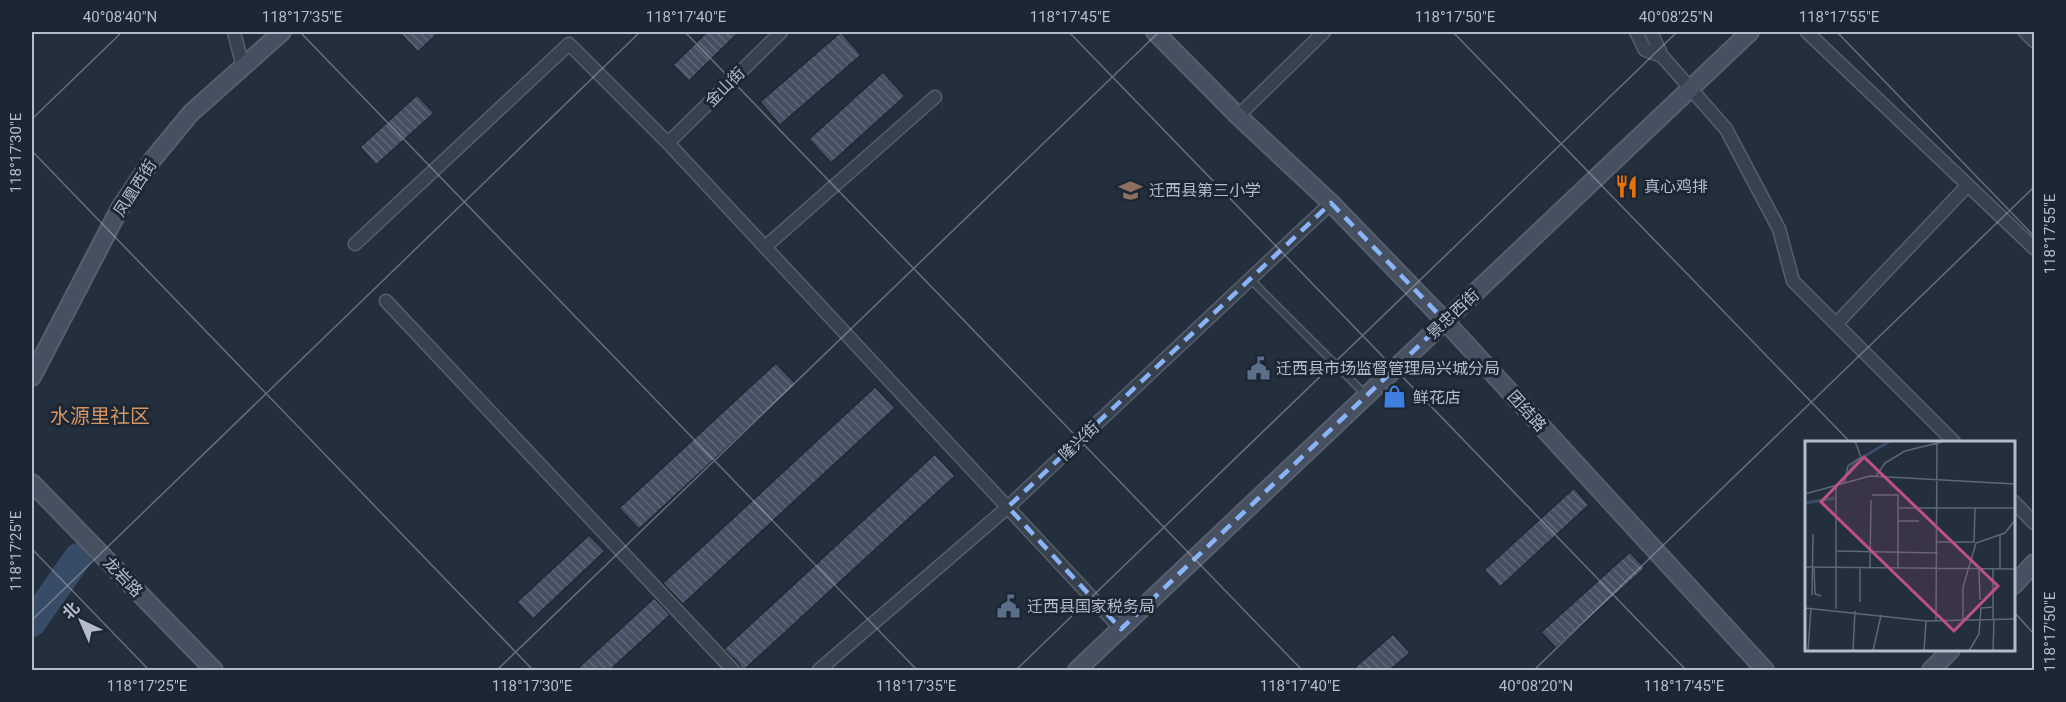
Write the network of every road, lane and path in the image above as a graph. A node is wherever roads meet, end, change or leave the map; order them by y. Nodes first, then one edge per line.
1 (234, 32) edge
2 (282, 32) edge
3 (781, 32) edge
4 (1155, 32) edge
5 (1324, 32) edge
6 (1636, 32) edge
7 (1651, 32) edge
8 (1750, 32) edge
9 (1806, 32) edge
10 (2025, 32) edge
11 (2034, 41) edge
12 (1662, 56) junction
13 (243, 67) junction
14 (1690, 88) junction
15 (934, 97) dead end
16 (1238, 116) junction
17 (668, 143) junction
18 (1968, 185) junction
19 (1331, 203) junction
20 (355, 244) dead end
21 (765, 247) junction
22 (2034, 248) edge
23 (1250, 279) junction
24 (386, 301) dead end
25 (1445, 321) junction
26 (1836, 324) junction
27 (33, 370) edge
28 (1366, 396) junction
29 (1953, 441) edge
30 (32, 483) edge
31 (2015, 504) edge
32 (1008, 507) junction
33 (2034, 523) edge
34 (2034, 563) edge
35 (2015, 583) edge
36 (1121, 629) junction
37 (1950, 651) edge
38 (214, 670) edge
39 (732, 670) edge
40 (819, 670) edge
41 (1077, 670) edge
42 (1765, 670) edge
43 (1931, 670) edge

1 - 13 street
2 - 13 street, 凤凰西街
3 - 17 street, 金山街
4 - 16 street, 团结路
5 - 16 street
6 - 12 street
7 - 12 street
8 - 14 street, 景忠西街
9 - 18 street
10 - 11 street
12 - 14 street
13 - 27 street, 凤凰西街
14 - 25 street, 景忠西街
14 - 26 street
15 - 21 street
16 - 19 street, 团结路
17 - 20 street
17 - 21 street
18 - 22 street
18 - 26 street
19 - 23 street, 隆兴街
19 - 25 street, 团结路
21 - 32 street
23 - 28 lane
23 - 32 street, 隆兴街
24 - 39 street
25 - 28 street, 景忠西街
25 - 42 street, 团结路
26 - 29 street
28 - 36 street, 景忠西街
30 - 38 street, 龙岩路
31 - 33 street
32 - 36 street
32 - 40 street, 隆兴街
34 - 35 street
36 - 41 street, 景忠西街
37 - 43 street

